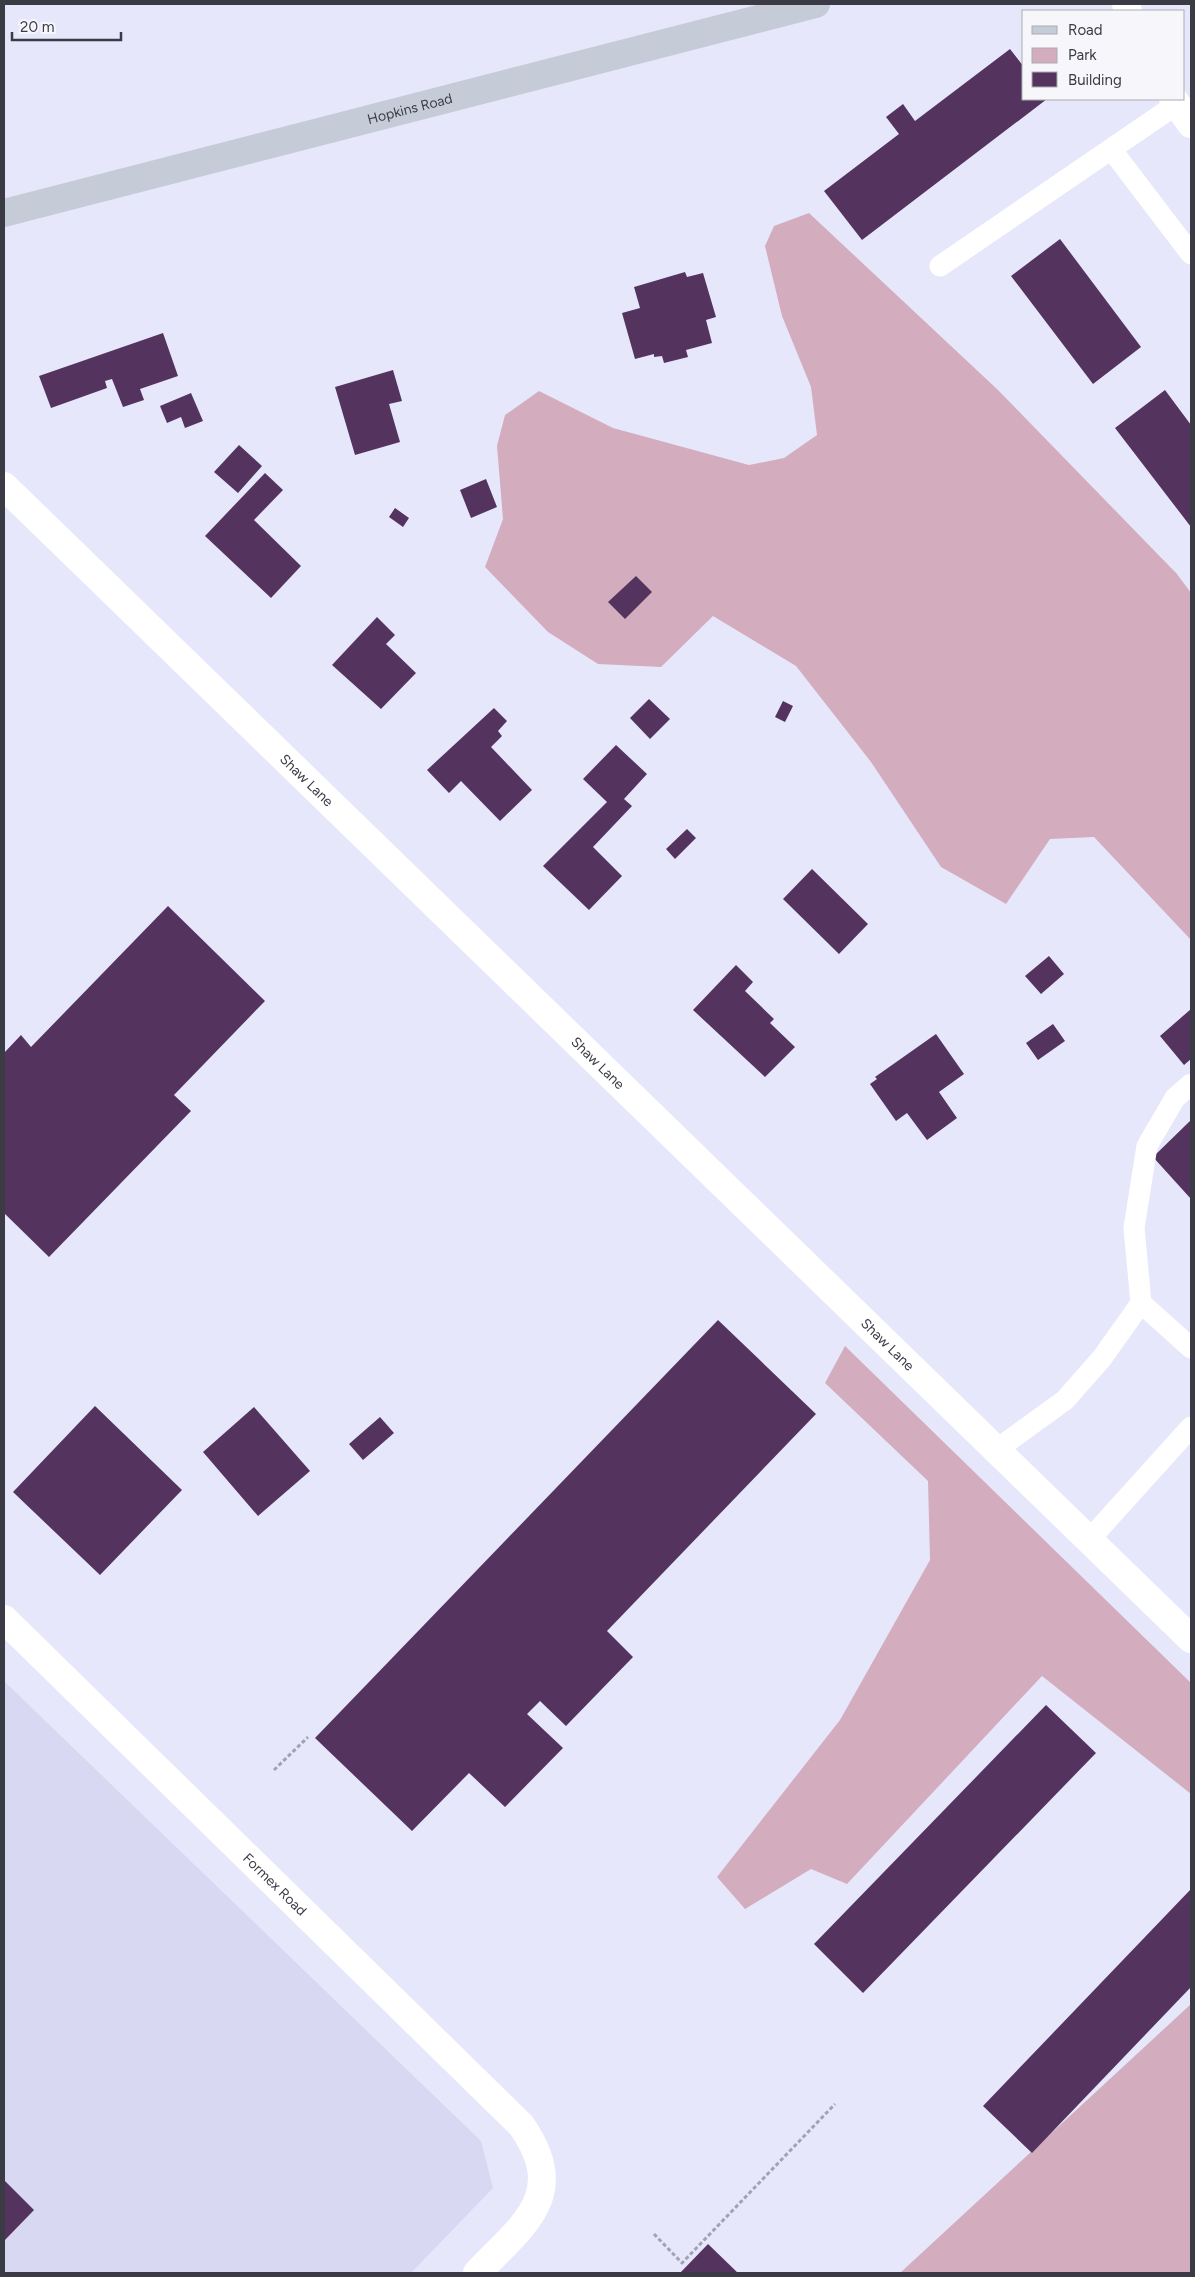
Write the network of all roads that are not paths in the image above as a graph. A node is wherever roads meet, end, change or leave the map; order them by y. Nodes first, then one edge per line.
1 (816, 4) edge
2 (1181, 109) edge
3 (1111, 149) junction
4 (4, 213) edge
5 (1191, 254) edge
6 (940, 266) dead end
7 (4, 486) edge
8 (1191, 1084) edge
9 (1141, 1303) junction
10 (1191, 1348) edge
11 (1191, 1427) edge
12 (996, 1450) junction
13 (1089, 1540) junction
14 (4, 1619) edge
15 (1191, 1639) edge
16 (477, 2273) edge

1 - 4 main road, Hopkins Road
2 - 3 lane
3 - 5 lane
3 - 6 lane
7 - 12 street, Shaw Lane
8 - 9 lane
9 - 10 lane
9 - 12 lane
11 - 13 lane
12 - 13 street, Shaw Lane
13 - 15 street, Shaw Lane
14 - 16 street, Formex Road

